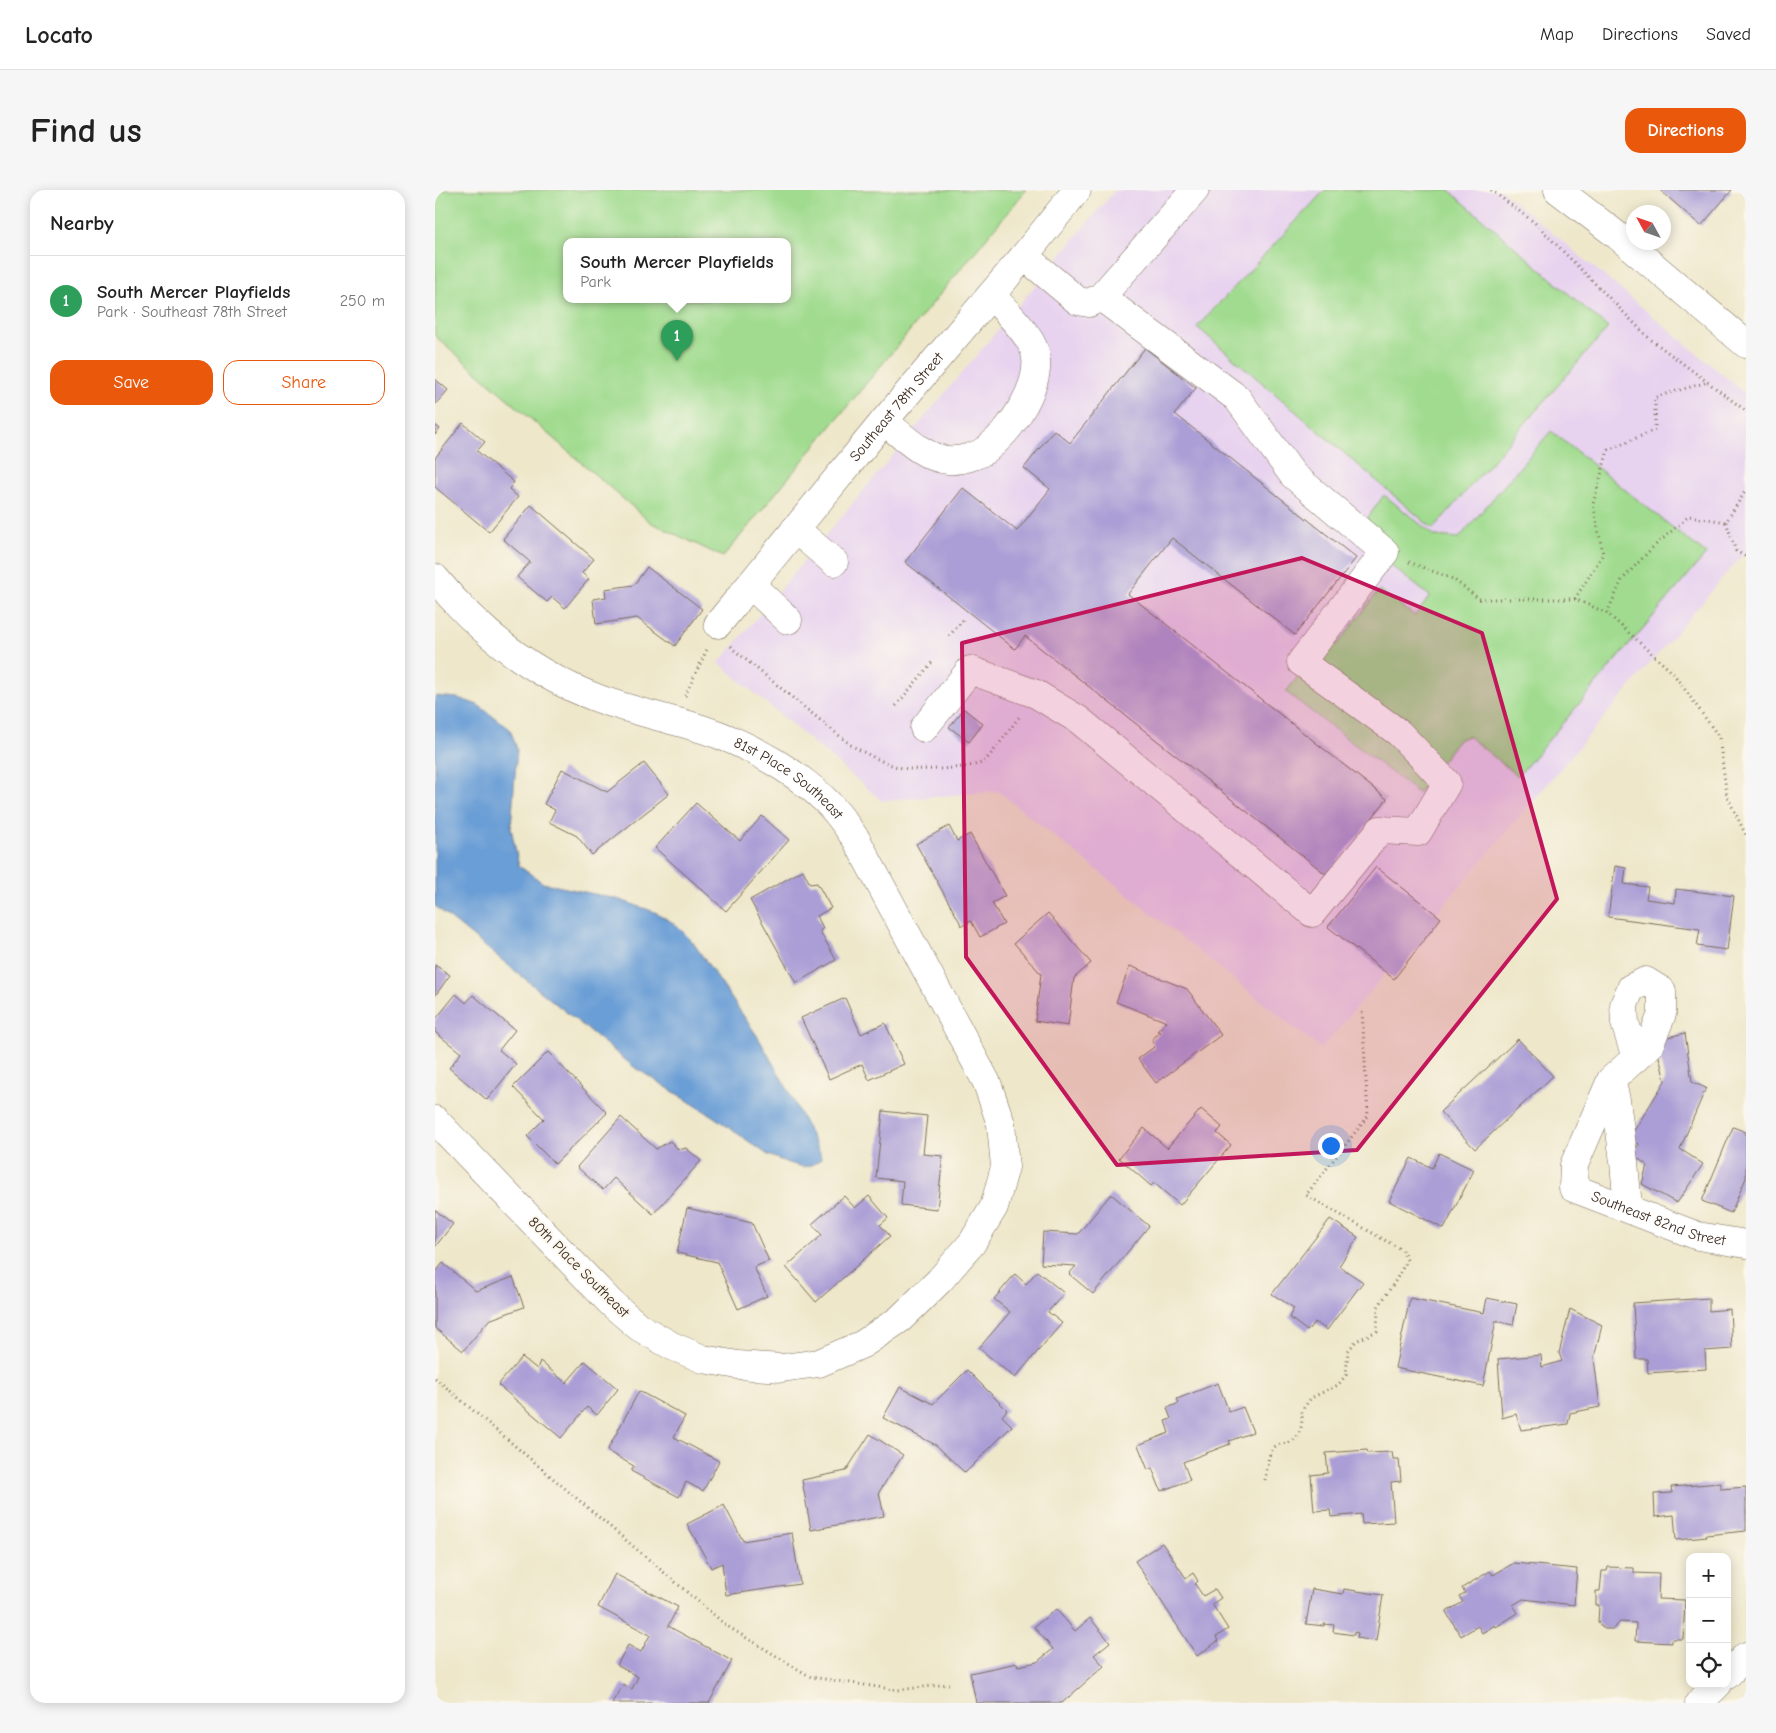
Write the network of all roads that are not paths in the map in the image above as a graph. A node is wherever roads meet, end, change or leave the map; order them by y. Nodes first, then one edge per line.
1 (1077, 190) edge
2 (1195, 190) edge
3 (1558, 190) edge
4 (1024, 256) junction
5 (991, 294) junction
6 (1101, 297) junction
7 (1746, 344) edge
8 (884, 421) junction
9 (795, 529) junction
10 (834, 562) dead end
11 (435, 578) edge
12 (751, 585) junction
13 (788, 620) dead end
14 (719, 624) road end
15 (924, 728) dead end
16 (1636, 1058) dead end
17 (1611, 1080) junction
18 (435, 1120) edge
19 (1628, 1208) junction
20 (1746, 1244) edge
21 (782, 1368) joint
22 (1746, 1656) edge
23 (1731, 1671) edge
24 (1714, 1688) edge
25 (1699, 1703) edge

1 - 4 street, Southeast 78th Street
2 - 6 street
3 - 7 street
4 - 5 street, Southeast 78th Street
4 - 6 street
5 - 8 street, Southeast 78th Street
5 - 8 street
6 - 15 street
8 - 9 street, Southeast 78th Street
9 - 10 street
9 - 12 street, Southeast 78th Street
11 - 21 street, 81st Place Southeast
12 - 13 street
12 - 14 street, Southeast 78th Street
16 - 17 street
17 - 19 street
17 - 19 street, Southeast 82nd Street
18 - 21 street, 80th Place Southeast
19 - 20 street, Southeast 82nd Street
22 - 23 street
24 - 25 street

